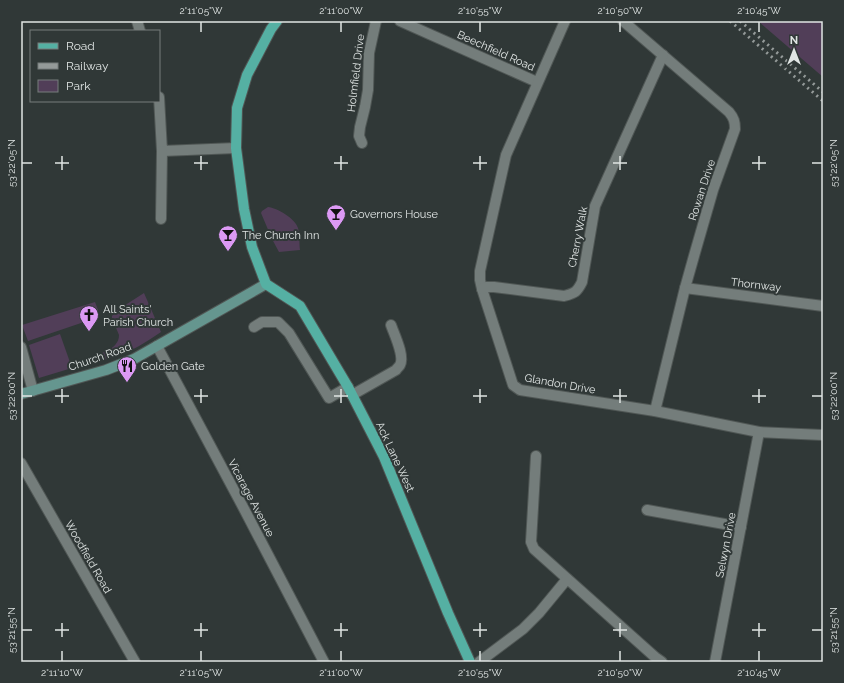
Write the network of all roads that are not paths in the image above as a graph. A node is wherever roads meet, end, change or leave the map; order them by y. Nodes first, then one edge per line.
1 (277, 21) edge
2 (376, 21) edge
3 (400, 21) edge
4 (564, 21) edge
5 (623, 21) edge
6 (663, 55) junction
7 (537, 82) junction
8 (159, 102) edge
9 (362, 143) dead end
10 (236, 148) junction
11 (162, 151) junction
12 (161, 219) dead end
13 (266, 284) junction
14 (685, 288) junction
15 (482, 289) junction
16 (823, 306) edge
17 (391, 325) dead end
18 (254, 327) dead end
19 (157, 346) junction
20 (21, 347) edge
21 (33, 391) junction
22 (350, 391) junction
23 (21, 394) edge
24 (654, 412) junction
25 (759, 432) junction
26 (823, 435) edge
27 (536, 456) dead end
28 (21, 463) edge
29 (647, 510) dead end
30 (742, 528) junction
31 (567, 579) junction
32 (135, 662) edge
33 (324, 662) edge
34 (470, 662) edge
35 (479, 662) edge
36 (662, 662) edge
37 (715, 662) edge

1 - 10 main road
2 - 9 street, Holmfield Drive
3 - 7 street, Beechfield Road
4 - 7 street
5 - 6 street, Rowan Drive
6 - 14 street, Rowan Drive
6 - 15 street, Cherry Walk
7 - 15 street, Glandon Drive
8 - 11 street
10 - 11 street
10 - 13 main road
11 - 12 street
13 - 19 main road, Church Road
13 - 22 main road, Ack Lane West
14 - 16 street, Thornway
14 - 24 street, Rowan Drive
15 - 24 street, Glandon Drive
17 - 22 street
18 - 22 street
19 - 21 main road, Church Road
19 - 33 street, Vicarage Avenue
20 - 21 street
21 - 23 main road, Church Road
22 - 34 main road, Ack Lane West
24 - 25 street, Glandon Drive
25 - 26 street, Glandon Drive
25 - 30 street, Selwyn Drive
27 - 31 street
28 - 32 street, Woodfield Road
29 - 30 street
30 - 37 street, Selwyn Drive
31 - 35 street
31 - 36 street

